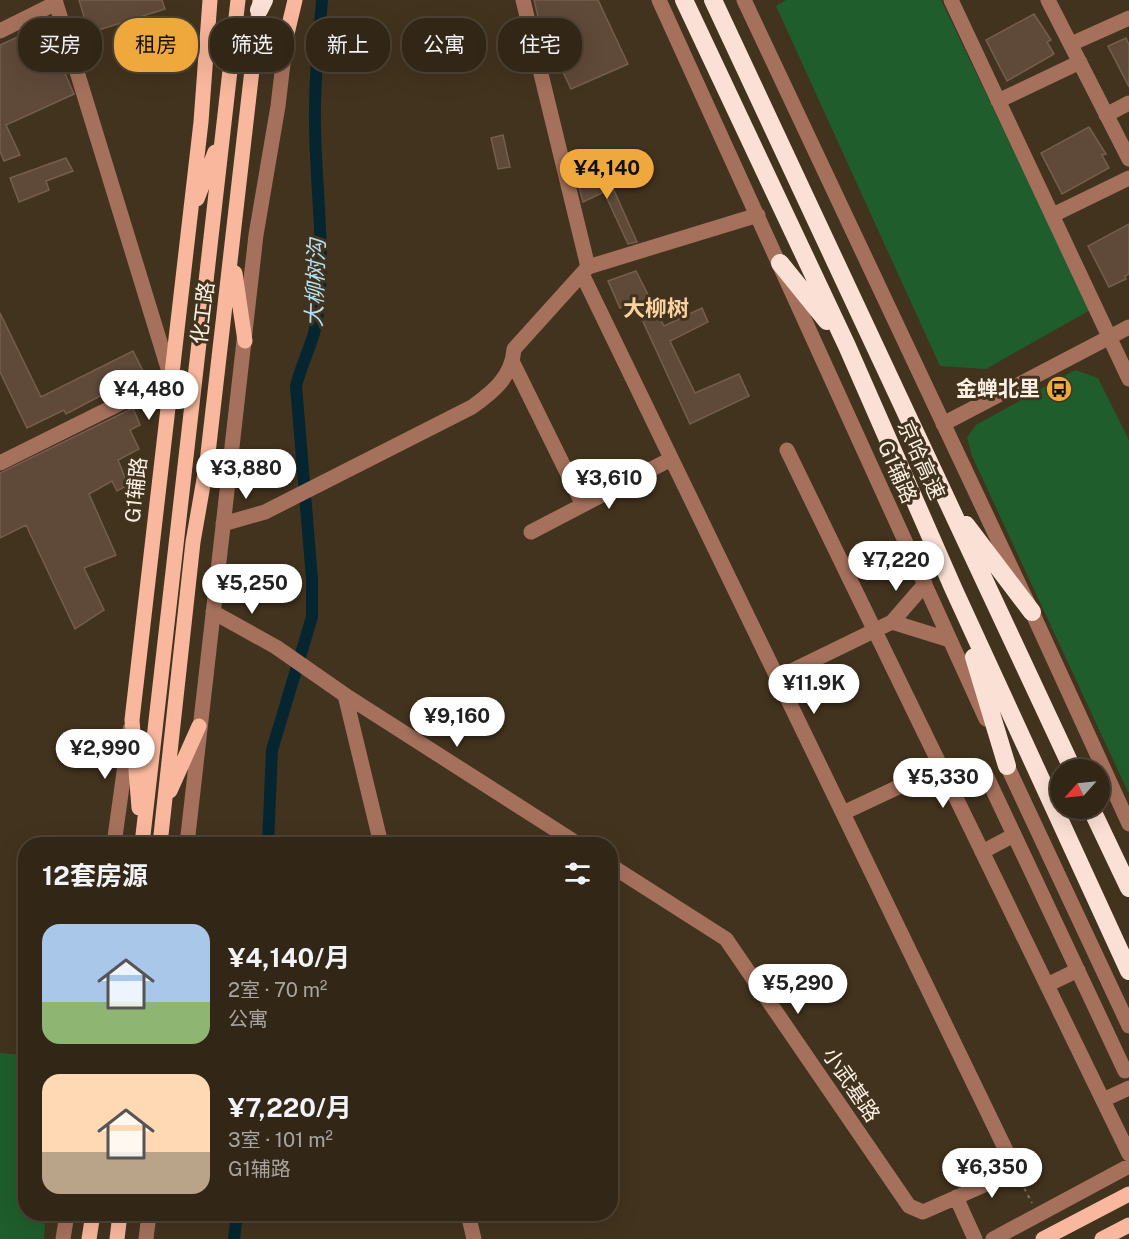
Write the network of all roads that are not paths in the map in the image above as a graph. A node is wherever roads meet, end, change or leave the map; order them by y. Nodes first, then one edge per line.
1 (210, 0) edge
2 (238, 0) edge
3 (295, 0) edge
4 (523, 0) edge
5 (659, 0) edge
6 (684, 0) edge
7 (715, 0) edge
8 (744, 0) edge
9 (951, 0) edge
10 (1052, 1) edge
11 (56, 2) edge
12 (261, 3) edge
13 (291, 18) edge
14 (1129, 18) edge
15 (0, 32) edge
16 (1071, 44) junction
17 (1080, 62) junction
18 (282, 72) edge
19 (998, 101) junction
20 (1129, 104) edge
21 (1107, 115) junction
22 (223, 132) junction
23 (1129, 159) edge
24 (1129, 178) edge
25 (758, 215) junction
26 (1053, 215) junction
27 (189, 219) junction
28 (232, 250) junction
29 (780, 263) junction
30 (585, 271) junction
31 (1129, 327) edge
32 (1109, 337) junction
33 (245, 341) junction
34 (847, 346) junction
35 (513, 363) junction
36 (171, 378) junction
37 (1129, 380) edge
38 (944, 424) junction
39 (787, 450) dead end
40 (671, 459) junction
41 (0, 463) edge
42 (943, 495) junction
43 (583, 505) junction
44 (223, 524) junction
45 (531, 532) dead end
46 (925, 584) junction
47 (954, 590) junction
48 (213, 612) junction
49 (1032, 612) junction
50 (892, 622) junction
51 (875, 630) junction
52 (950, 640) junction
53 (777, 678) junction
54 (345, 695) junction
55 (132, 720) junction
56 (199, 726) junction
57 (1068, 759) edge
58 (1007, 766) junction
59 (941, 767) junction
60 (985, 773) dead end
61 (164, 805) junction
62 (843, 813) junction
63 (1096, 819) edge
64 (1129, 824) edge
65 (1014, 835) junction
66 (115, 837) edge
67 (142, 837) edge
68 (143, 837) edge
69 (161, 837) edge
70 (188, 837) edge
71 (379, 837) edge
72 (567, 837) edge
73 (982, 852) junction
74 (618, 871) edge
75 (1129, 888) edge
76 (1078, 970) junction
77 (1129, 971) edge
78 (1047, 985) junction
79 (1129, 1026) edge
80 (1125, 1071) dead end
81 (1129, 1088) edge
82 (1103, 1100) junction
83 (1129, 1154) edge
84 (1129, 1166) edge
85 (1129, 1194) edge
86 (956, 1197) junction
87 (66, 1221) edge
88 (92, 1221) edge
89 (119, 1221) edge
90 (148, 1221) edge
91 (470, 1221) edge
92 (1129, 1225) edge
93 (63, 1239) edge
94 (89, 1239) edge
95 (117, 1239) edge
96 (146, 1239) edge
97 (474, 1239) edge
98 (975, 1239) edge
99 (993, 1239) edge
100 (1043, 1239) edge
101 (1102, 1239) edge

1 - 27 main road, G1辅路
2 - 22 main road, 化工路
3 - 13 main road
4 - 30 street
5 - 25 street, G1辅路
6 - 34 highway, 京哈高速
7 - 42 highway, 京哈高速
8 - 38 street
9 - 19 street
10 - 16 street
11 - 15 street
11 - 36 street
12 - 28 main road, 化工路
14 - 16 street
16 - 17 street
17 - 19 street
17 - 21 street
18 - 33 street
19 - 26 street
20 - 21 street
21 - 23 street
22 - 27 main road
22 - 68 main road, 化工路
24 - 26 street
25 - 29 street, G1辅路
25 - 30 street
26 - 32 street
27 - 36 main road, G1辅路
28 - 33 main road
28 - 61 main road, 化工路
29 - 34 highway
29 - 46 street, G1辅路
30 - 35 street
30 - 40 street
31 - 32 street
32 - 37 street
32 - 38 street
33 - 44 street
34 - 47 highway, 京哈高速
35 - 43 street
35 - 44 street
36 - 41 street
36 - 55 main road, G1辅路
38 - 49 street
39 - 51 street
40 - 43 street
40 - 53 street
42 - 49 highway
42 - 57 highway, 京哈高速
43 - 45 street
44 - 48 street
46 - 50 street
46 - 52 street, G1辅路
47 - 58 highway
47 - 77 highway, 京哈高速
48 - 54 street
48 - 56 street
49 - 64 street
50 - 51 street
50 - 52 street
51 - 53 street
51 - 59 street
52 - 58 street, G1辅路
53 - 62 street
54 - 71 street
54 - 72 street
55 - 66 street
55 - 67 main road, G1辅路
56 - 61 main road
56 - 70 street
58 - 79 street, G1辅路
59 - 62 street
59 - 73 street
60 - 65 street
61 - 69 main road, 化工路
62 - 86 street, 小武基路
63 - 75 highway
65 - 73 street
65 - 76 street
73 - 78 street
74 - 86 street, 小武基路
76 - 78 street
76 - 80 street
78 - 82 street
81 - 82 street
82 - 83 street
84 - 99 street
85 - 100 main road
86 - 98 street
87 - 93 street
88 - 94 main road
89 - 95 main road
90 - 96 street
91 - 97 street
92 - 101 main road

